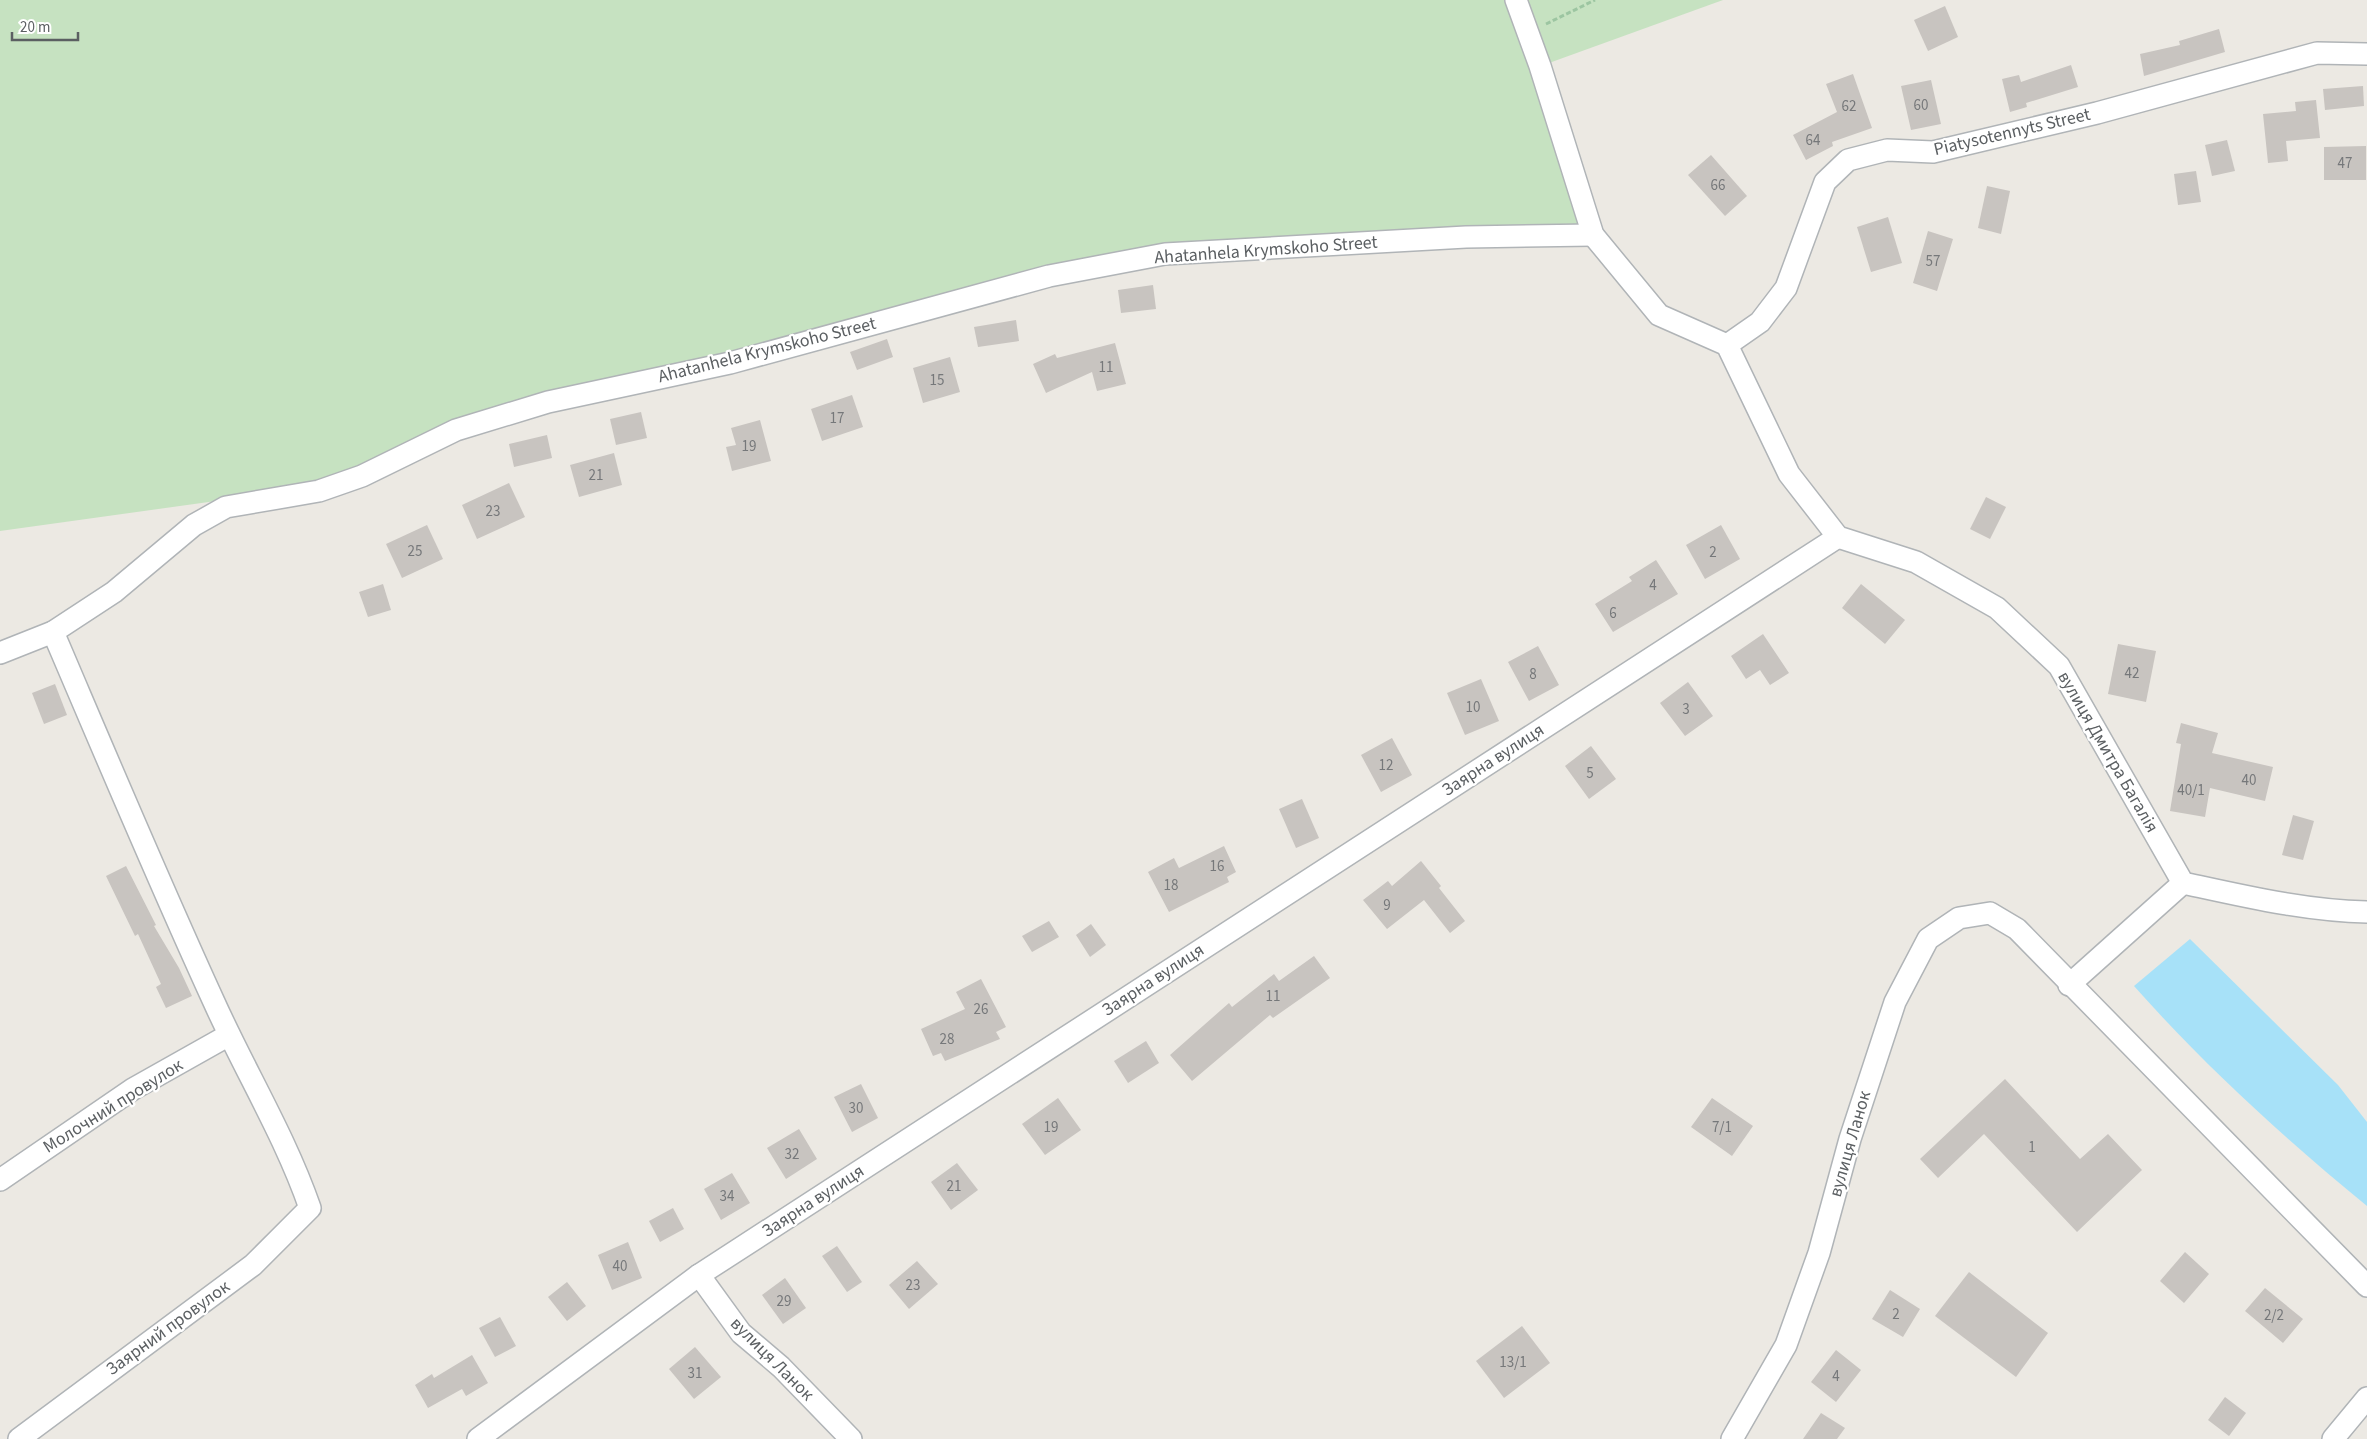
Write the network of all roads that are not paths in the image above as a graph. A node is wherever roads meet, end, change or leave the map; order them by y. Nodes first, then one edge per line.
1 (1516, 0) edge
2 (2367, 54) edge
3 (1593, 235) junction
4 (1727, 346) junction
5 (1838, 537) junction
6 (52, 632) junction
7 (0, 654) edge
8 (2183, 882) junction
9 (2367, 912) edge
10 (2070, 985) junction
11 (229, 1035) junction
12 (0, 1180) edge
13 (699, 1275) junction
14 (2367, 1286) edge
15 (2367, 1398) edge
16 (19, 1439) edge
17 (478, 1439) edge
18 (851, 1439) edge
19 (1732, 1439) edge
20 (2334, 1439) edge

1 - 3 street
2 - 4 street, Piatysotennyts Street
3 - 4 street
3 - 6 street, Ahatanhela Krymskoho Street
4 - 5 street
5 - 8 street, вулиця Дмитра Багалія
5 - 13 street, Заярна вулиця
6 - 7 street, Ahatanhela Krymskoho Street
6 - 11 street
8 - 9 street
8 - 10 street
10 - 14 street, вулиця Ланок
10 - 19 street, вулиця Ланок
11 - 12 street, Молочний провулок
11 - 16 street, Заярний провулок
13 - 17 street, Заярна вулиця
13 - 18 street, вулиця Ланок
15 - 20 street

